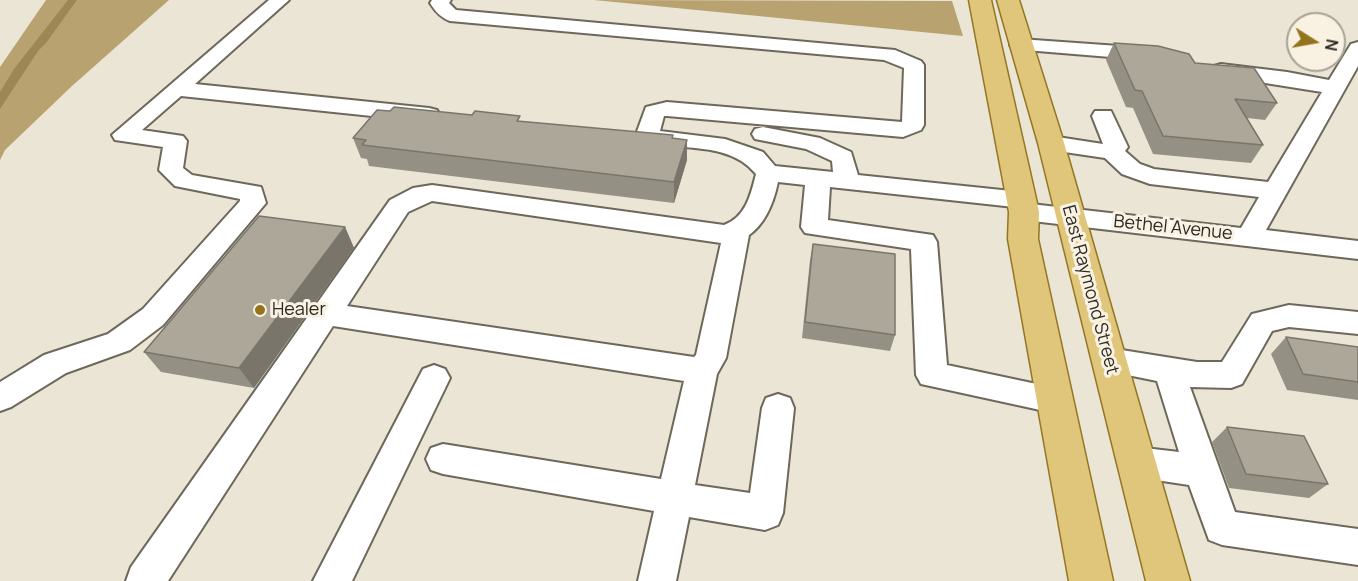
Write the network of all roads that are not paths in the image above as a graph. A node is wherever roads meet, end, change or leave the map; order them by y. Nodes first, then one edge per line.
1 (280, 0) edge
2 (442, 0) edge
3 (980, 0) edge
4 (1008, 0) edge
5 (1020, 45) junction
6 (1358, 48) edge
7 (1168, 58) edge
8 (1199, 67) edge
9 (178, 88) junction
10 (1335, 88) junction
11 (448, 116) edge
12 (1103, 116) dead end
13 (762, 125) junction
14 (624, 135) edge
15 (647, 137) junction
16 (1050, 143) junction
17 (1112, 152) junction
18 (758, 164) junction
19 (818, 178) junction
20 (847, 181) junction
21 (1275, 191) junction
22 (1023, 206) junction
23 (1070, 217) junction
24 (736, 232) junction
25 (1249, 237) junction
26 (1358, 250) edge
27 (325, 314) junction
28 (1358, 323) edge
29 (1109, 360) junction
30 (1168, 370) junction
31 (702, 372) junction
32 (434, 378) dead end
33 (0, 398) edge
34 (1054, 400) junction
35 (778, 408) dead end
36 (443, 459) dead end
37 (1136, 462) junction
38 (1202, 471) junction
39 (675, 499) junction
40 (1358, 547) edge
41 (145, 581) edge
42 (332, 581) edge
43 (657, 581) edge
44 (1090, 581) edge
45 (1168, 581) edge

1 - 9 street
2 - 13 street
3 - 22 main road
4 - 5 main road, East Raymond Street
5 - 7 street
5 - 16 main road, East Raymond Street
6 - 10 street, Bethel Avenue
8 - 10 street
9 - 11 street
9 - 33 street
10 - 21 street, Bethel Avenue
12 - 17 street
13 - 15 street
13 - 18 street
13 - 20 street
14 - 15 street, Bethel Avenue
15 - 18 street, Bethel Avenue
16 - 17 street
16 - 23 main road, East Raymond Street
17 - 21 street
18 - 19 street, Bethel Avenue
18 - 24 street
19 - 20 street, Bethel Avenue
19 - 34 street
20 - 22 street, Bethel Avenue
21 - 25 street, Bethel Avenue
22 - 23 street, Bethel Avenue
22 - 34 main road
23 - 25 street, Bethel Avenue
23 - 29 main road, East Raymond Street
24 - 27 street
24 - 31 street
25 - 26 street
27 - 31 street
27 - 41 street
28 - 30 street
29 - 30 street
29 - 37 main road, East Raymond Street
30 - 38 street
31 - 39 street
32 - 42 street
34 - 44 main road
35 - 39 street
36 - 39 street
37 - 38 street
37 - 45 main road, East Raymond Street
38 - 40 street
39 - 43 street

